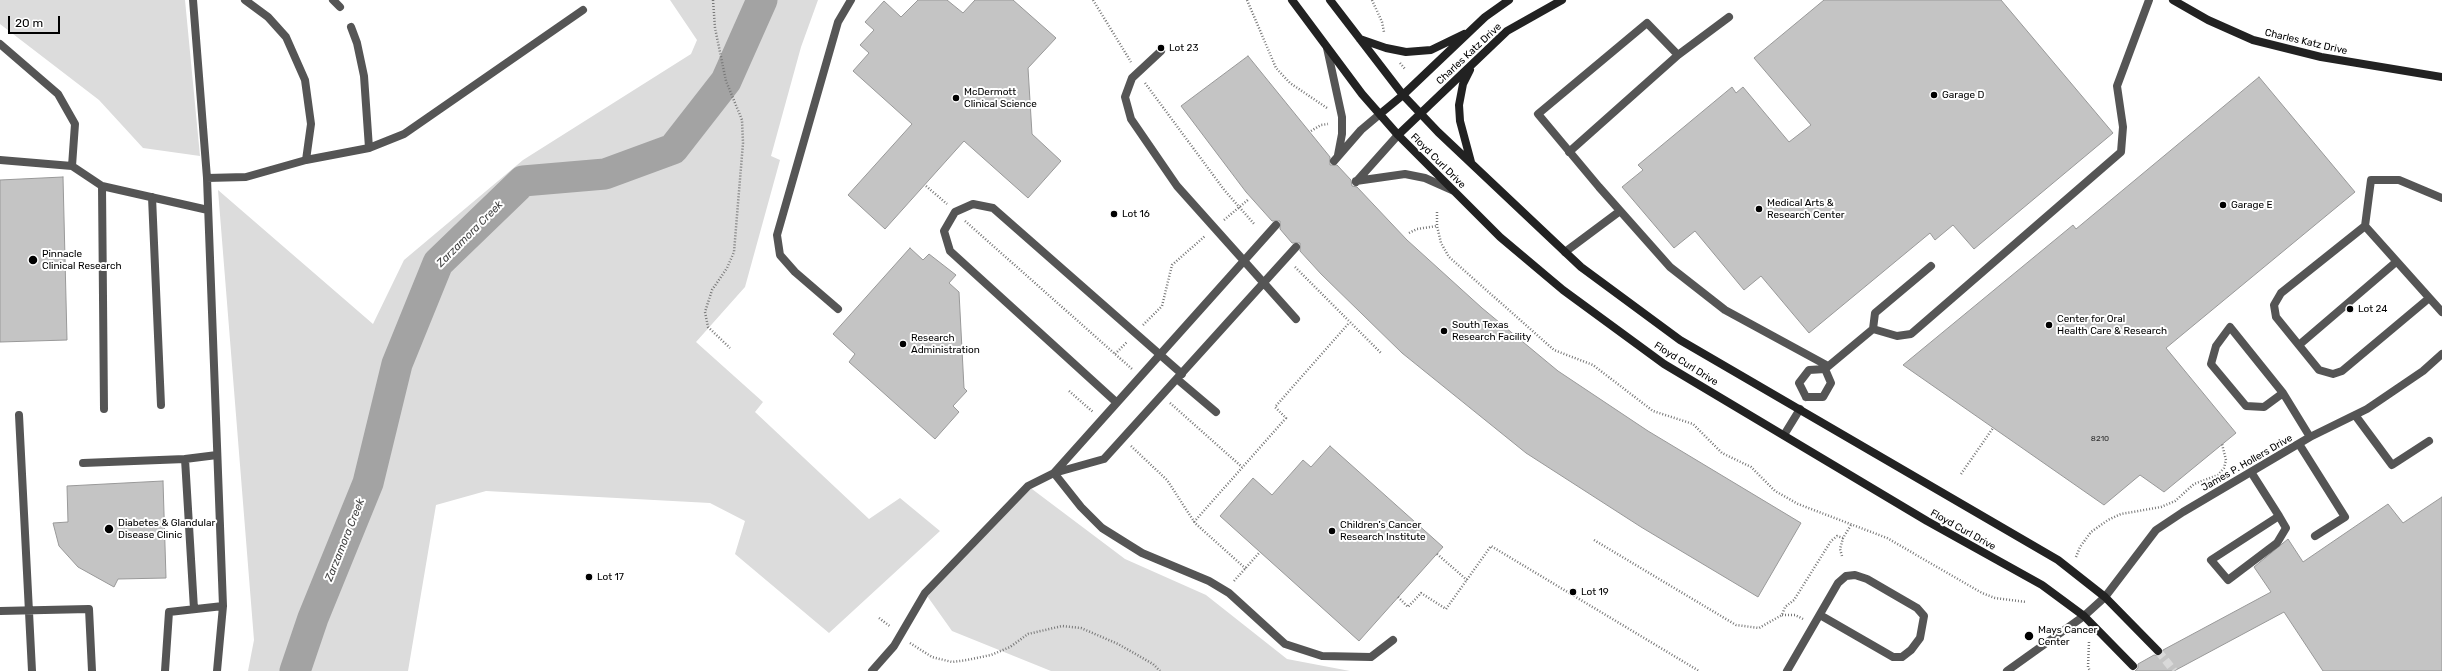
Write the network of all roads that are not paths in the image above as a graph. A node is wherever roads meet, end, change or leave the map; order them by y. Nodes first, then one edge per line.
1 (193, 0) edge
2 (245, 0) edge
3 (333, 0) edge
4 (851, 0) edge
5 (1292, 0) edge
6 (1330, 0) edge
7 (1509, 0) edge
8 (1562, 0) edge
9 (2149, 0) edge
10 (2174, 0) edge
11 (340, 7) dead end
12 (583, 10) dead end
13 (1729, 17) dead end
14 (351, 27) dead end
15 (1470, 31) junction
16 (1360, 39) junction
17 (0, 44) edge
18 (1327, 47) junction
19 (1161, 52) dead end
20 (1678, 55) junction
21 (1473, 64) junction
22 (2442, 77) edge
23 (1403, 95) junction
24 (1421, 113) junction
25 (1380, 114) junction
26 (1398, 135) junction
27 (369, 148) junction
28 (1569, 152) junction
29 (0, 160) edge
30 (306, 160) junction
31 (1472, 163) junction
32 (72, 166) junction
33 (207, 178) junction
34 (102, 186) junction
35 (1453, 190) junction
36 (152, 197) junction
37 (2442, 198) edge
38 (208, 210) junction
39 (1620, 211) junction
40 (1276, 225) dead end
41 (2365, 226) junction
42 (1296, 247) dead end
43 (1565, 252) junction
44 (1243, 261) junction
45 (2396, 262) junction
46 (1931, 266) dead end
47 (1263, 284) junction
48 (2428, 299) junction
49 (838, 310) dead end
50 (2442, 312) edge
51 (1296, 320) dead end
52 (1873, 329) junction
53 (2299, 345) junction
54 (1159, 354) junction
55 (2442, 354) edge
56 (1826, 368) junction
57 (1179, 377) junction
58 (2283, 393) junction
59 (1806, 397) junction
60 (1116, 402) junction
61 (161, 405) dead end
62 (104, 409) dead end
63 (1800, 409) junction
64 (1216, 412) dead end
65 (19, 415) dead end
66 (2356, 415) junction
67 (1784, 435) junction
68 (2310, 437) junction
69 (2429, 441) dead end
70 (2299, 444) junction
71 (217, 455) junction
72 (185, 459) junction
73 (83, 464) dead end
74 (2251, 472) junction
75 (1054, 473) junction
76 (2279, 516) junction
77 (2315, 536) dead end
78 (2105, 597) junction
79 (223, 606) junction
80 (194, 609) junction
81 (29, 610) junction
82 (0, 611) edge
83 (1820, 615) junction
84 (2084, 616) junction
85 (1393, 640) dead end
86 (2158, 651) tunnel mouth
87 (2133, 666) dead end
88 (32, 671) edge
89 (92, 671) edge
90 (165, 671) edge
91 (217, 671) edge
92 (872, 671) edge
93 (1787, 671) edge
94 (2007, 671) edge

1 - 33 street
2 - 30 street
3 - 11 street
4 - 49 street
5 - 18 street, Floyd Curl Drive
6 - 16 street, Floyd Curl Drive
7 - 15 street, Charles Katz Drive
8 - 21 street, Charles Katz Drive
9 - 52 street
10 - 22 street, Charles Katz Drive
12 - 27 street
13 - 20 street
14 - 27 street
15 - 16 street
15 - 23 street, Charles Katz Drive
16 - 23 street, Floyd Curl Drive
17 - 32 street
18 - 25 street, Floyd Curl Drive
18 - 25 street
19 - 44 street
20 - 28 street
20 - 28 street
21 - 24 street, Charles Katz Drive
21 - 31 street
23 - 24 street, Floyd Curl Drive
23 - 25 street, Charles Katz Drive
24 - 26 street, Charles Katz Drive
24 - 31 street, Floyd Curl Drive
25 - 26 street, Floyd Curl Drive
26 - 35 street, Floyd Curl Drive
26 - 35 street
27 - 30 street
28 - 39 street
29 - 32 street
30 - 33 street
31 - 43 street, Floyd Curl Drive
32 - 34 street
33 - 38 street
34 - 36 street
34 - 62 street
35 - 67 street, Floyd Curl Drive
36 - 38 street
36 - 61 street
37 - 41 street
38 - 71 street
39 - 43 street
39 - 56 street
40 - 44 street
41 - 45 street
41 - 53 street
42 - 47 street
43 - 63 street, Floyd Curl Drive
44 - 47 street
44 - 54 street
45 - 48 street
45 - 53 street
46 - 52 street
47 - 51 street
47 - 57 street
48 - 50 street
48 - 53 street
52 - 56 street
54 - 57 street
54 - 60 street
54 - 60 street
55 - 66 street, James P. Hollers Drive
56 - 59 street
56 - 59 street
57 - 64 street
57 - 75 street
58 - 58 street
58 - 68 street
59 - 63 street
60 - 75 street
63 - 67 street
63 - 78 street, Floyd Curl Drive
65 - 81 street
66 - 68 street, James P. Hollers Drive
66 - 69 street
67 - 84 street, Floyd Curl Drive
68 - 70 street, James P. Hollers Drive
70 - 74 street, James P. Hollers Drive
70 - 77 street
71 - 72 street
71 - 79 street
72 - 73 street
72 - 80 street
74 - 76 street
74 - 78 street, James P. Hollers Drive
75 - 85 street
75 - 92 street
76 - 76 street
78 - 84 street, James P. Hollers Drive
78 - 86 street, Floyd Curl Drive
79 - 80 street
79 - 91 street
80 - 90 street
81 - 82 street
81 - 88 street
81 - 89 street
83 - 83 street
83 - 93 street
84 - 87 street, Floyd Curl Drive
84 - 94 street, James P. Hollers Drive

